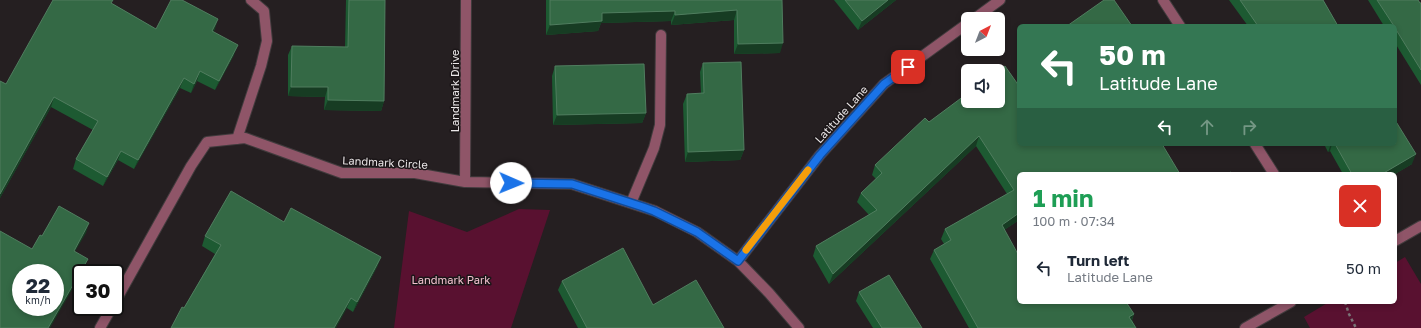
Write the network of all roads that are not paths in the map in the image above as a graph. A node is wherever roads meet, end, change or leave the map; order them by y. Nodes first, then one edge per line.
1 (251, 0) edge
2 (466, 0) edge
3 (1000, 0) edge
4 (1163, 0) edge
5 (984, 12) edge
6 (1179, 24) edge
7 (961, 28) edge
8 (661, 35) dead end
9 (237, 139) junction
10 (1256, 146) edge
11 (1273, 172) edge
12 (465, 182) junction
13 (631, 203) junction
14 (1421, 226) edge
15 (1397, 240) edge
16 (738, 261) junction
17 (124, 286) edge
18 (1287, 304) edge
19 (107, 316) edge
20 (100, 328) edge
21 (799, 328) edge
22 (1245, 328) edge

1 - 9 street
2 - 12 street, Landmark Drive
3 - 5 street
4 - 6 street
7 - 16 street, Latitude Lane
8 - 13 street
9 - 12 street, Landmark Circle
9 - 17 street, Landmark Circle
10 - 11 street
12 - 13 street, Landmark Circle
13 - 16 street, Landmark Circle
14 - 15 street
16 - 21 street, Landmark Circle
18 - 22 street
19 - 20 street

